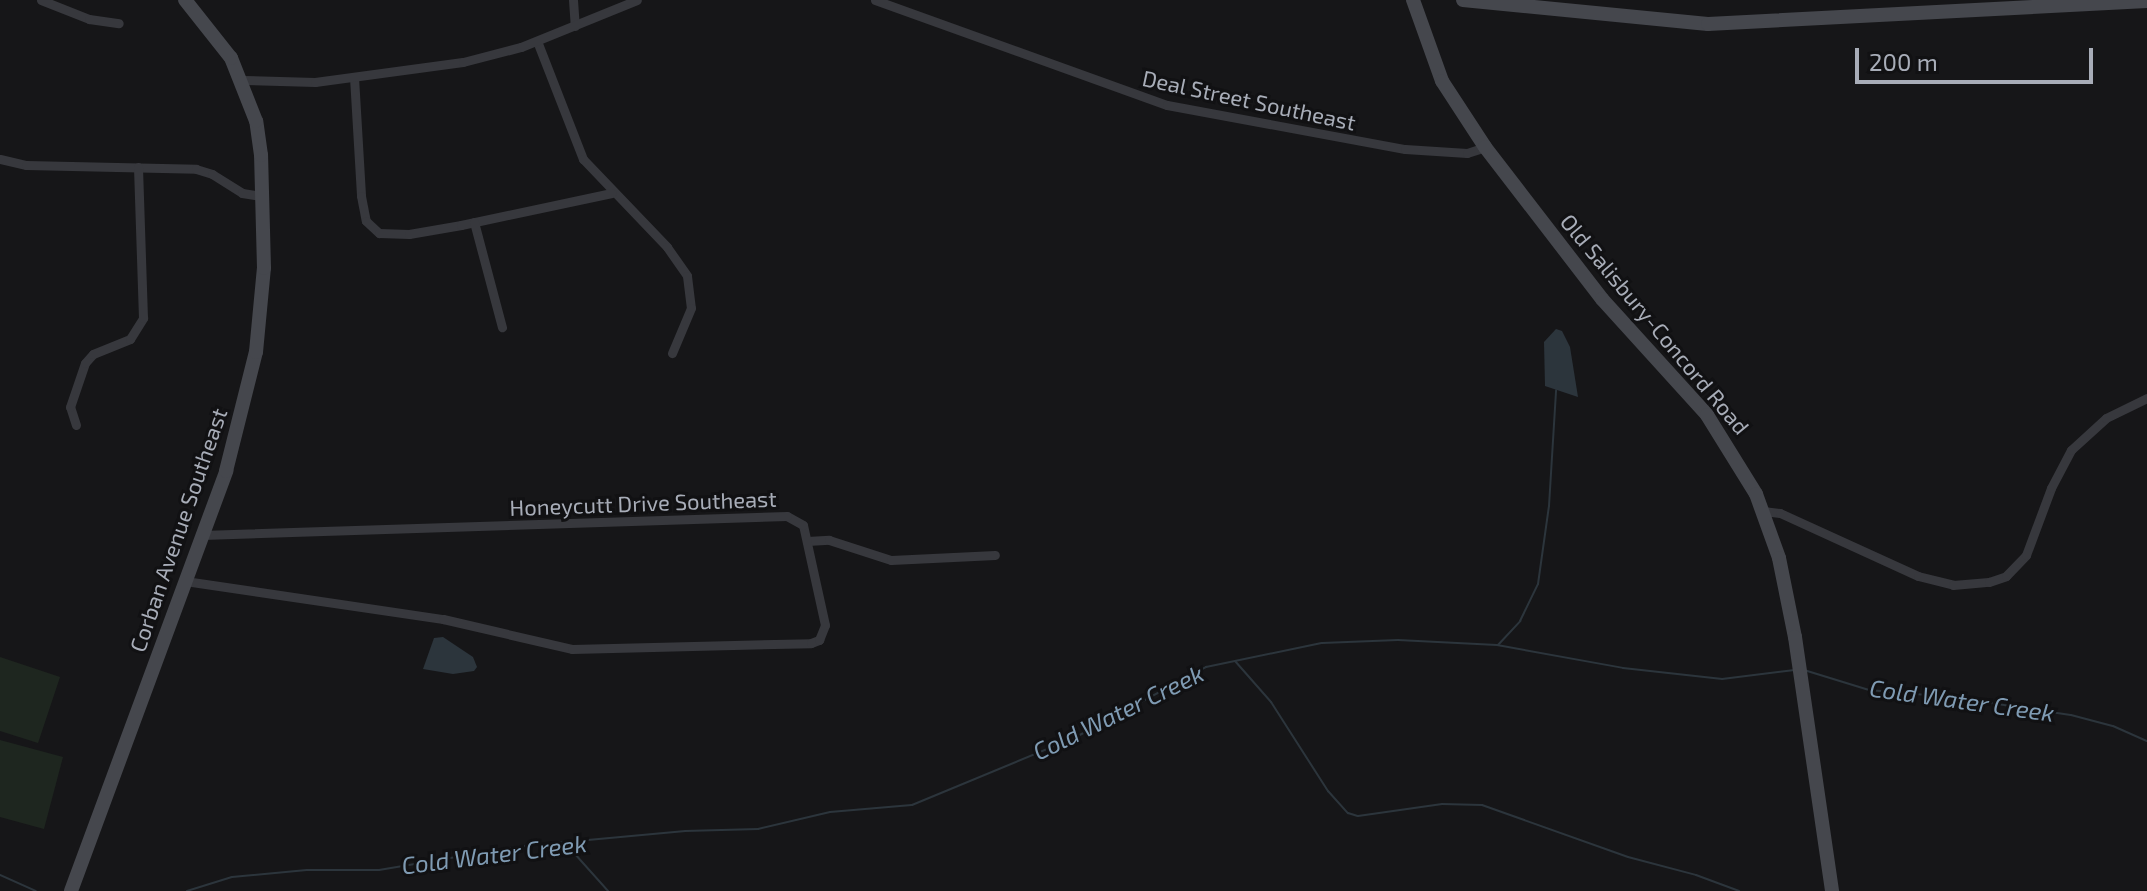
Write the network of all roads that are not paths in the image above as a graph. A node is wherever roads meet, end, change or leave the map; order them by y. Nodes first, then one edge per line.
1 (41, 0) edge
2 (185, 0) edge
3 (573, 0) edge
4 (637, 0) edge
5 (875, 0) edge
6 (1413, 0) edge
7 (1463, 0) edge
8 (2147, 1) edge
9 (119, 23) dead end
10 (575, 26) junction
11 (537, 41) junction
12 (354, 77) junction
13 (243, 80) junction
14 (1485, 147) junction
15 (0, 159) edge
16 (138, 167) junction
17 (612, 193) junction
18 (262, 196) junction
19 (474, 222) junction
20 (502, 327) dead end
21 (672, 353) dead end
22 (2147, 398) edge
23 (76, 425) dead end
24 (1763, 511) junction
25 (202, 535) junction
26 (807, 541) junction
27 (995, 555) dead end
28 (185, 581) junction
29 (71, 891) edge
30 (1832, 891) edge

1 - 9 street
2 - 13 main road, Corban Avenue Southeast
3 - 10 street
4 - 10 street
5 - 14 street, Deal Street Southeast
6 - 14 main road, Old Salisbury-Concord Road
7 - 8 main road
10 - 11 street
11 - 12 street
11 - 17 street
12 - 13 street
12 - 19 street
13 - 18 main road, Corban Avenue Southeast
14 - 24 main road, Old Salisbury-Concord Road
15 - 16 street
16 - 18 street
16 - 23 street
17 - 19 street
17 - 21 street
18 - 25 main road, Corban Avenue Southeast
19 - 20 street
22 - 24 street
24 - 30 main road, Old Salisbury-Concord Road
25 - 26 street, Honeycutt Drive Southeast
25 - 28 main road, Corban Avenue Southeast
26 - 27 street
26 - 28 street
28 - 29 main road, Corban Avenue Southeast

